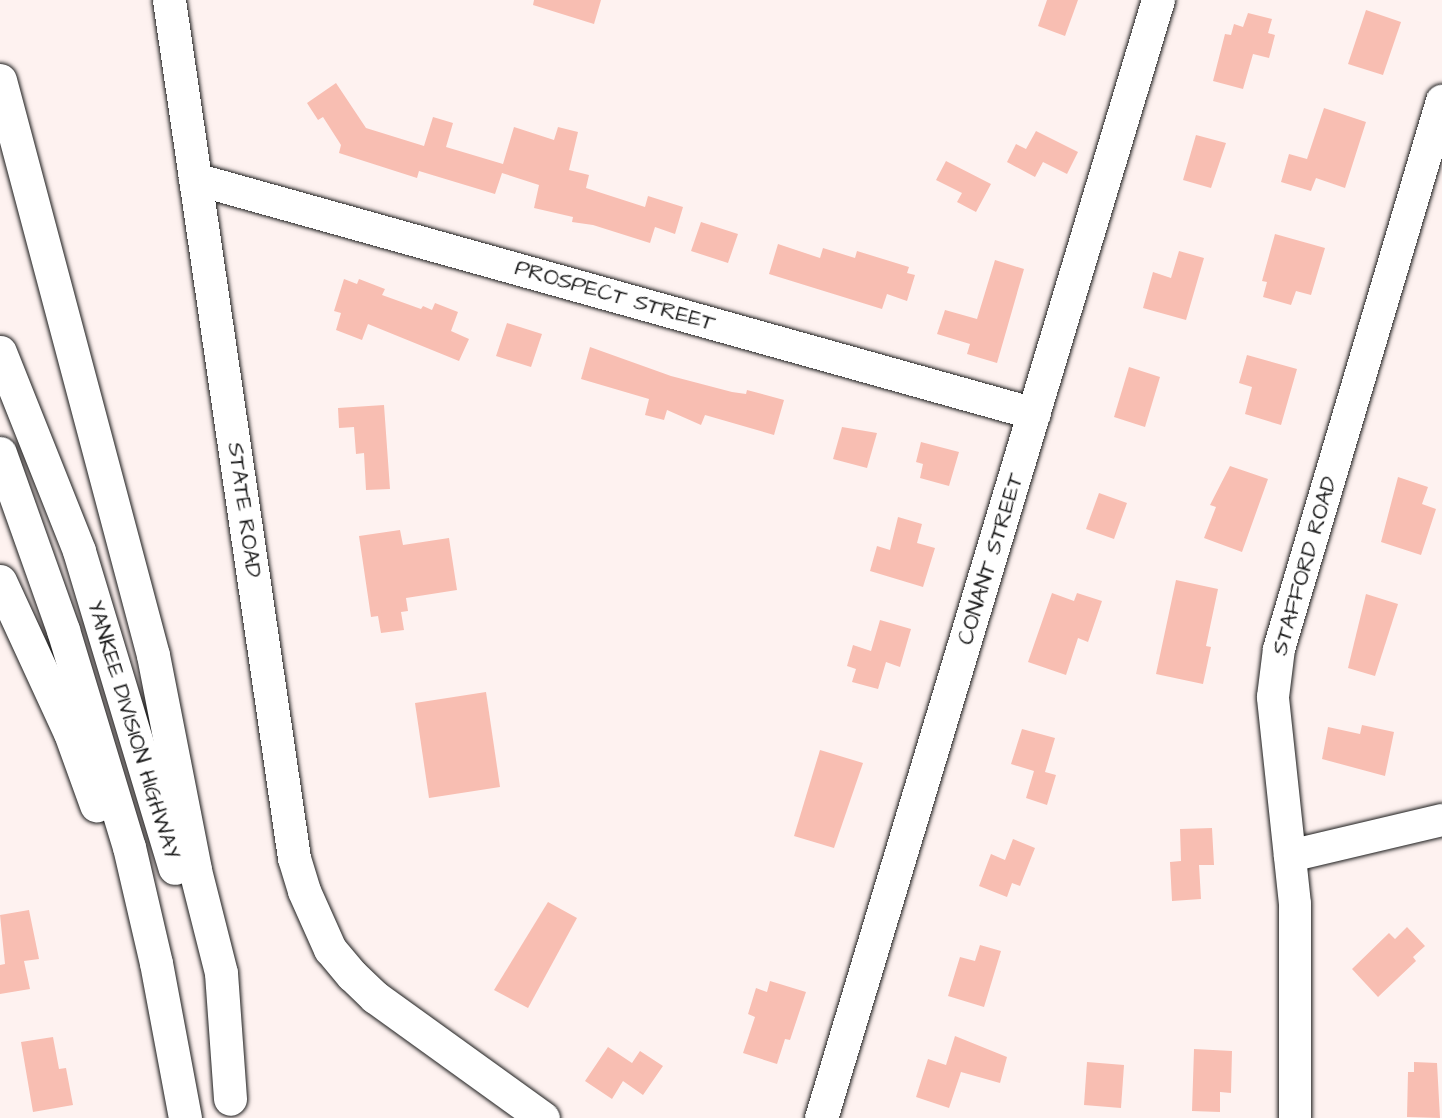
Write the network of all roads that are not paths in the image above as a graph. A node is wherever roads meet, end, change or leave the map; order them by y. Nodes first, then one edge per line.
1 (169, 0) edge
2 (1158, 0) edge
3 (0, 80) edge
4 (1442, 101) edge
5 (195, 179) junction
6 (0, 352) edge
7 (1035, 414) junction
8 (0, 453) edge
9 (0, 581) edge
10 (1442, 820) edge
11 (1290, 856) junction
12 (232, 1109) edge
13 (183, 1118) edge
14 (543, 1118) edge
15 (821, 1118) edge
16 (1295, 1118) edge

1 - 5 main road, STATE ROAD
2 - 7 main road, CONANT STREET
3 - 12 main road
4 - 11 street, STAFFORD ROAD
5 - 7 street, PROSPECT STREET
5 - 14 main road, STATE ROAD
6 - 12 main road, YANKEE DIVISION HIGHWAY
7 - 15 main road, CONANT STREET
8 - 13 main road, YANKEE DIVISION HIGHWAY
9 - 13 main road
10 - 11 street
11 - 16 street, STAFFORD ROAD

